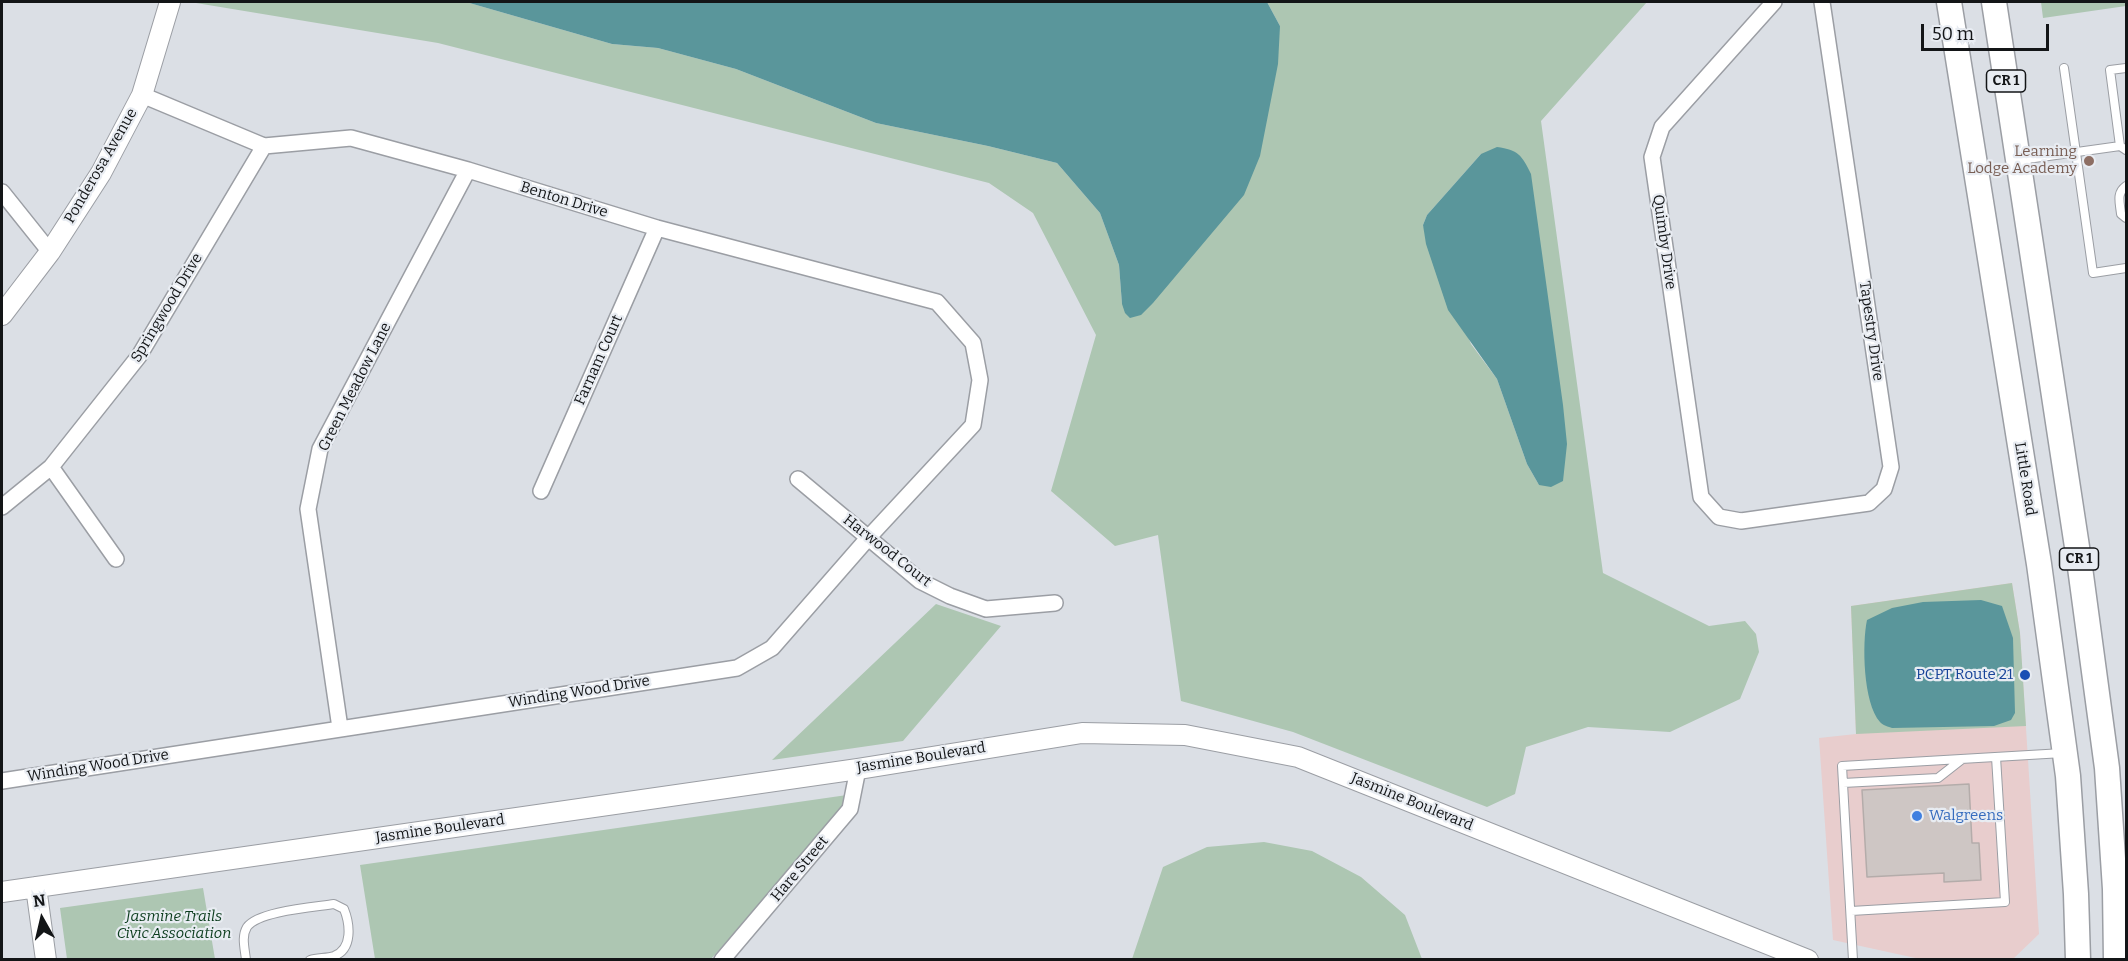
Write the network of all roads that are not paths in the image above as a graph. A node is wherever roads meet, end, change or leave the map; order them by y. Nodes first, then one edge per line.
1 (170, 2) edge
2 (1774, 2) edge
3 (1822, 2) edge
4 (1949, 2) edge
5 (1994, 2) edge
6 (2064, 68) dead end
7 (2127, 68) edge
8 (142, 95) junction
9 (2122, 127) edge
10 (264, 146) junction
11 (2123, 148) edge
12 (2076, 152) junction
13 (2018, 160) junction
14 (468, 170) junction
15 (2127, 186) edge
16 (2, 192) edge
17 (2127, 218) edge
18 (657, 228) junction
19 (50, 252) junction
20 (2127, 268) edge
21 (2, 315) edge
22 (973, 343) joint
23 (51, 466) junction
24 (798, 479) dead end
25 (541, 491) dead end
26 (2, 507) edge
27 (1719, 517) joint
28 (869, 537) junction
29 (116, 559) dead end
30 (1055, 603) dead end
31 (340, 728) junction
32 (2064, 753) junction
33 (1996, 757) junction
34 (1962, 759) junction
35 (858, 769) junction
36 (2, 781) edge
37 (1844, 783) junction
38 (36, 887) junction
39 (2, 892) edge
40 (1851, 911) junction
41 (46, 960) edge
42 (246, 960) edge
43 (310, 960) edge
44 (722, 960) edge
45 (1808, 960) edge
46 (1853, 960) edge
47 (2078, 960) edge
48 (2116, 960) edge

1 - 8 street, Ponderosa Avenue
2 - 27 street, Quimby Drive
3 - 27 street, Tapestry Drive
4 - 32 main road, Little Road / CR 1
5 - 13 main road, CR 1
6 - 12 lane
7 - 9 lane
8 - 10 street, Benton Drive
8 - 19 street, Ponderosa Avenue
9 - 11 lane
10 - 14 street, Benton Drive
10 - 23 street, Springwood Drive
11 - 12 lane
12 - 13 lane
12 - 20 lane
13 - 48 main road, CR 1
14 - 18 street, Benton Drive
14 - 31 street, Green Meadow Lane
15 - 17 lane
16 - 19 street
18 - 22 street, Benton Drive
18 - 25 street, Farnam Court
19 - 21 street, Ponderosa Avenue
22 - 28 street, Winding Wood Drive
23 - 26 street, Springwood Drive
23 - 29 street
24 - 28 street, Harwood Court
28 - 30 street, Harwood Court
28 - 31 street, Winding Wood Drive
31 - 36 street, Winding Wood Drive
32 - 33 lane
32 - 47 main road, Little Road / CR 1
33 - 34 lane
33 - 40 lane
34 - 37 lane
34 - 37 lane
35 - 38 street, Jasmine Boulevard
35 - 44 street, Hare Street
35 - 45 street, Jasmine Boulevard
37 - 40 lane
38 - 39 street, Jasmine Boulevard
38 - 41 street
40 - 46 lane
42 - 43 lane

